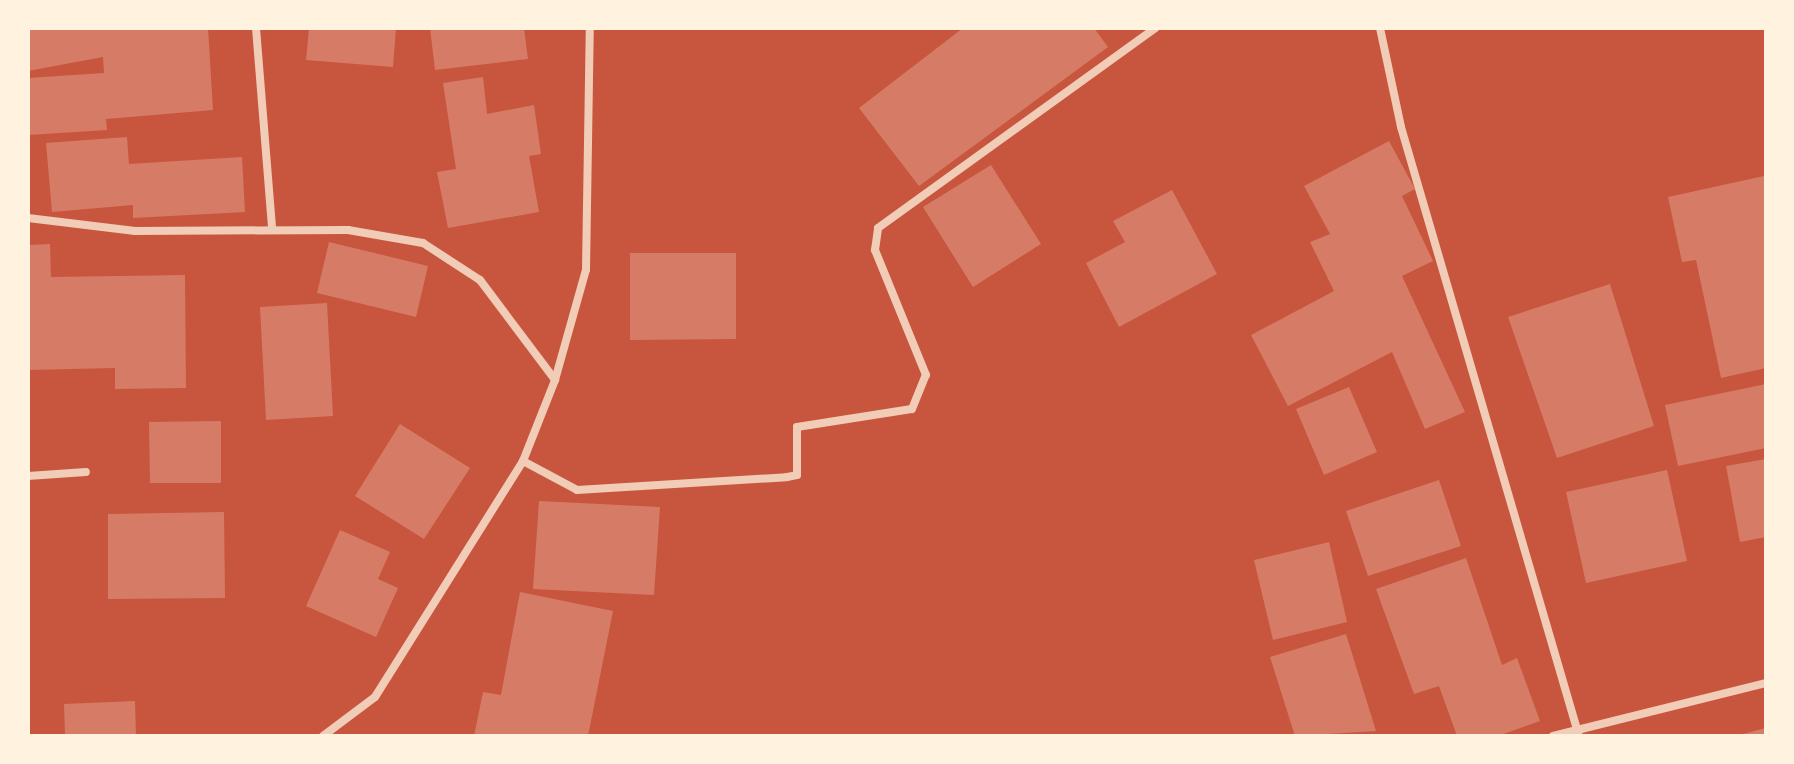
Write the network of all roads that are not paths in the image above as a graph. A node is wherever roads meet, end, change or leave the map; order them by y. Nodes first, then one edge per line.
1 (256, 28) edge
2 (590, 28) edge
3 (1155, 28) edge
4 (1380, 28) edge
5 (28, 218) edge
6 (272, 229) junction
7 (555, 380) junction
8 (523, 461) junction
9 (86, 472) dead end
10 (28, 476) edge
11 (1766, 683) edge
12 (1578, 733) edge
13 (323, 736) edge
14 (1553, 736) edge

1 - 6 street
2 - 7 street
3 - 8 street
4 - 12 street
5 - 6 street
6 - 7 street
7 - 8 street
8 - 13 street
9 - 10 street
11 - 12 street
12 - 14 street

